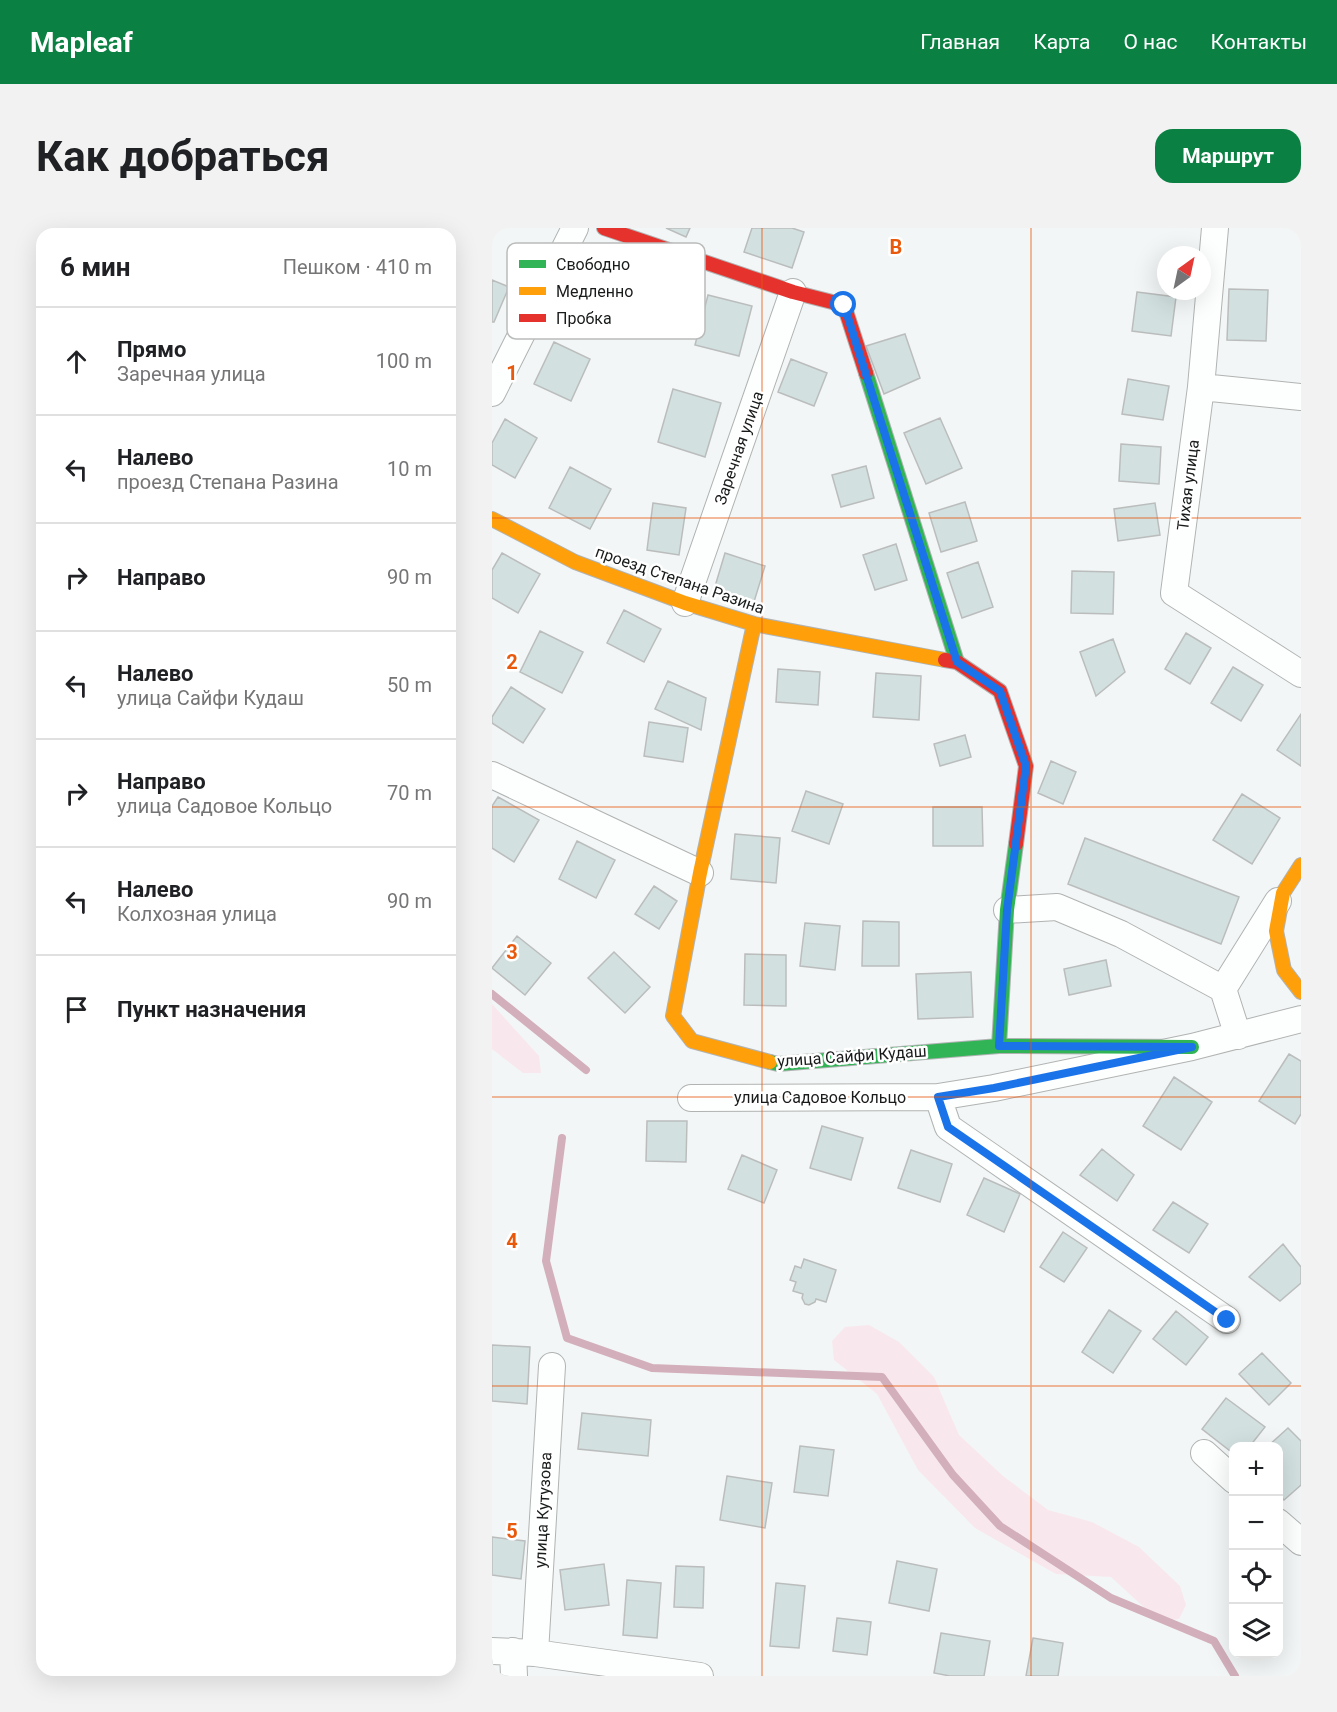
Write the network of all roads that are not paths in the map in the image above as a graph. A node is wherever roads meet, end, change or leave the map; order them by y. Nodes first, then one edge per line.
1 (575, 228) edge
2 (604, 228) edge
3 (1215, 228) edge
4 (567, 243) edge
5 (648, 243) edge
6 (705, 262) edge
7 (793, 292) junction
8 (519, 339) edge
9 (1201, 387) junction
10 (492, 393) edge
11 (1301, 397) edge
12 (492, 519) edge
13 (686, 603) junction
14 (754, 624) junction
15 (957, 662) junction
16 (1301, 674) edge
17 (492, 775) edge
18 (1301, 865) edge
19 (700, 873) junction
20 (1283, 892) junction
21 (1007, 910) junction
22 (1223, 989) junction
23 (1301, 992) edge
24 (1301, 1019) edge
25 (1238, 1036) junction
26 (999, 1046) junction
27 (1192, 1047) junction
28 (938, 1097) junction
29 (691, 1098) dead end
30 (1227, 1320) dead end
31 (552, 1366) dead end
32 (1204, 1453) dead end
33 (1229, 1476) edge
34 (1283, 1526) edge
35 (1301, 1542) edge
36 (514, 1658) edge
37 (700, 1676) edge

1 - 4 street
2 - 5 street
3 - 9 street, Тихая улица
6 - 7 street
7 - 13 street, Заречная улица
7 - 15 street
8 - 10 street
9 - 11 street
9 - 16 street, Тихая улица
12 - 13 street, проезд Степана Разина
13 - 14 street, проезд Степана Разина
14 - 15 street, проезд Степана Разина
14 - 19 street, улица Сайфи Кудаш
15 - 21 street, проезд Степана Разина
17 - 19 street
18 - 20 street
19 - 26 street, улица Сайфи Кудаш
20 - 22 street
20 - 23 street
21 - 22 street
21 - 26 street
22 - 25 street
24 - 25 street, улица Садовое Кольцо
25 - 27 street, улица Садовое Кольцо
26 - 27 street, улица Сайфи Кудаш
27 - 28 street, улица Садовое Кольцо
28 - 29 street, улица Садовое Кольцо
28 - 30 street
31 - 36 street, улица Кутузова
32 - 33 street
34 - 35 street
36 - 37 street, улица Кутузова

